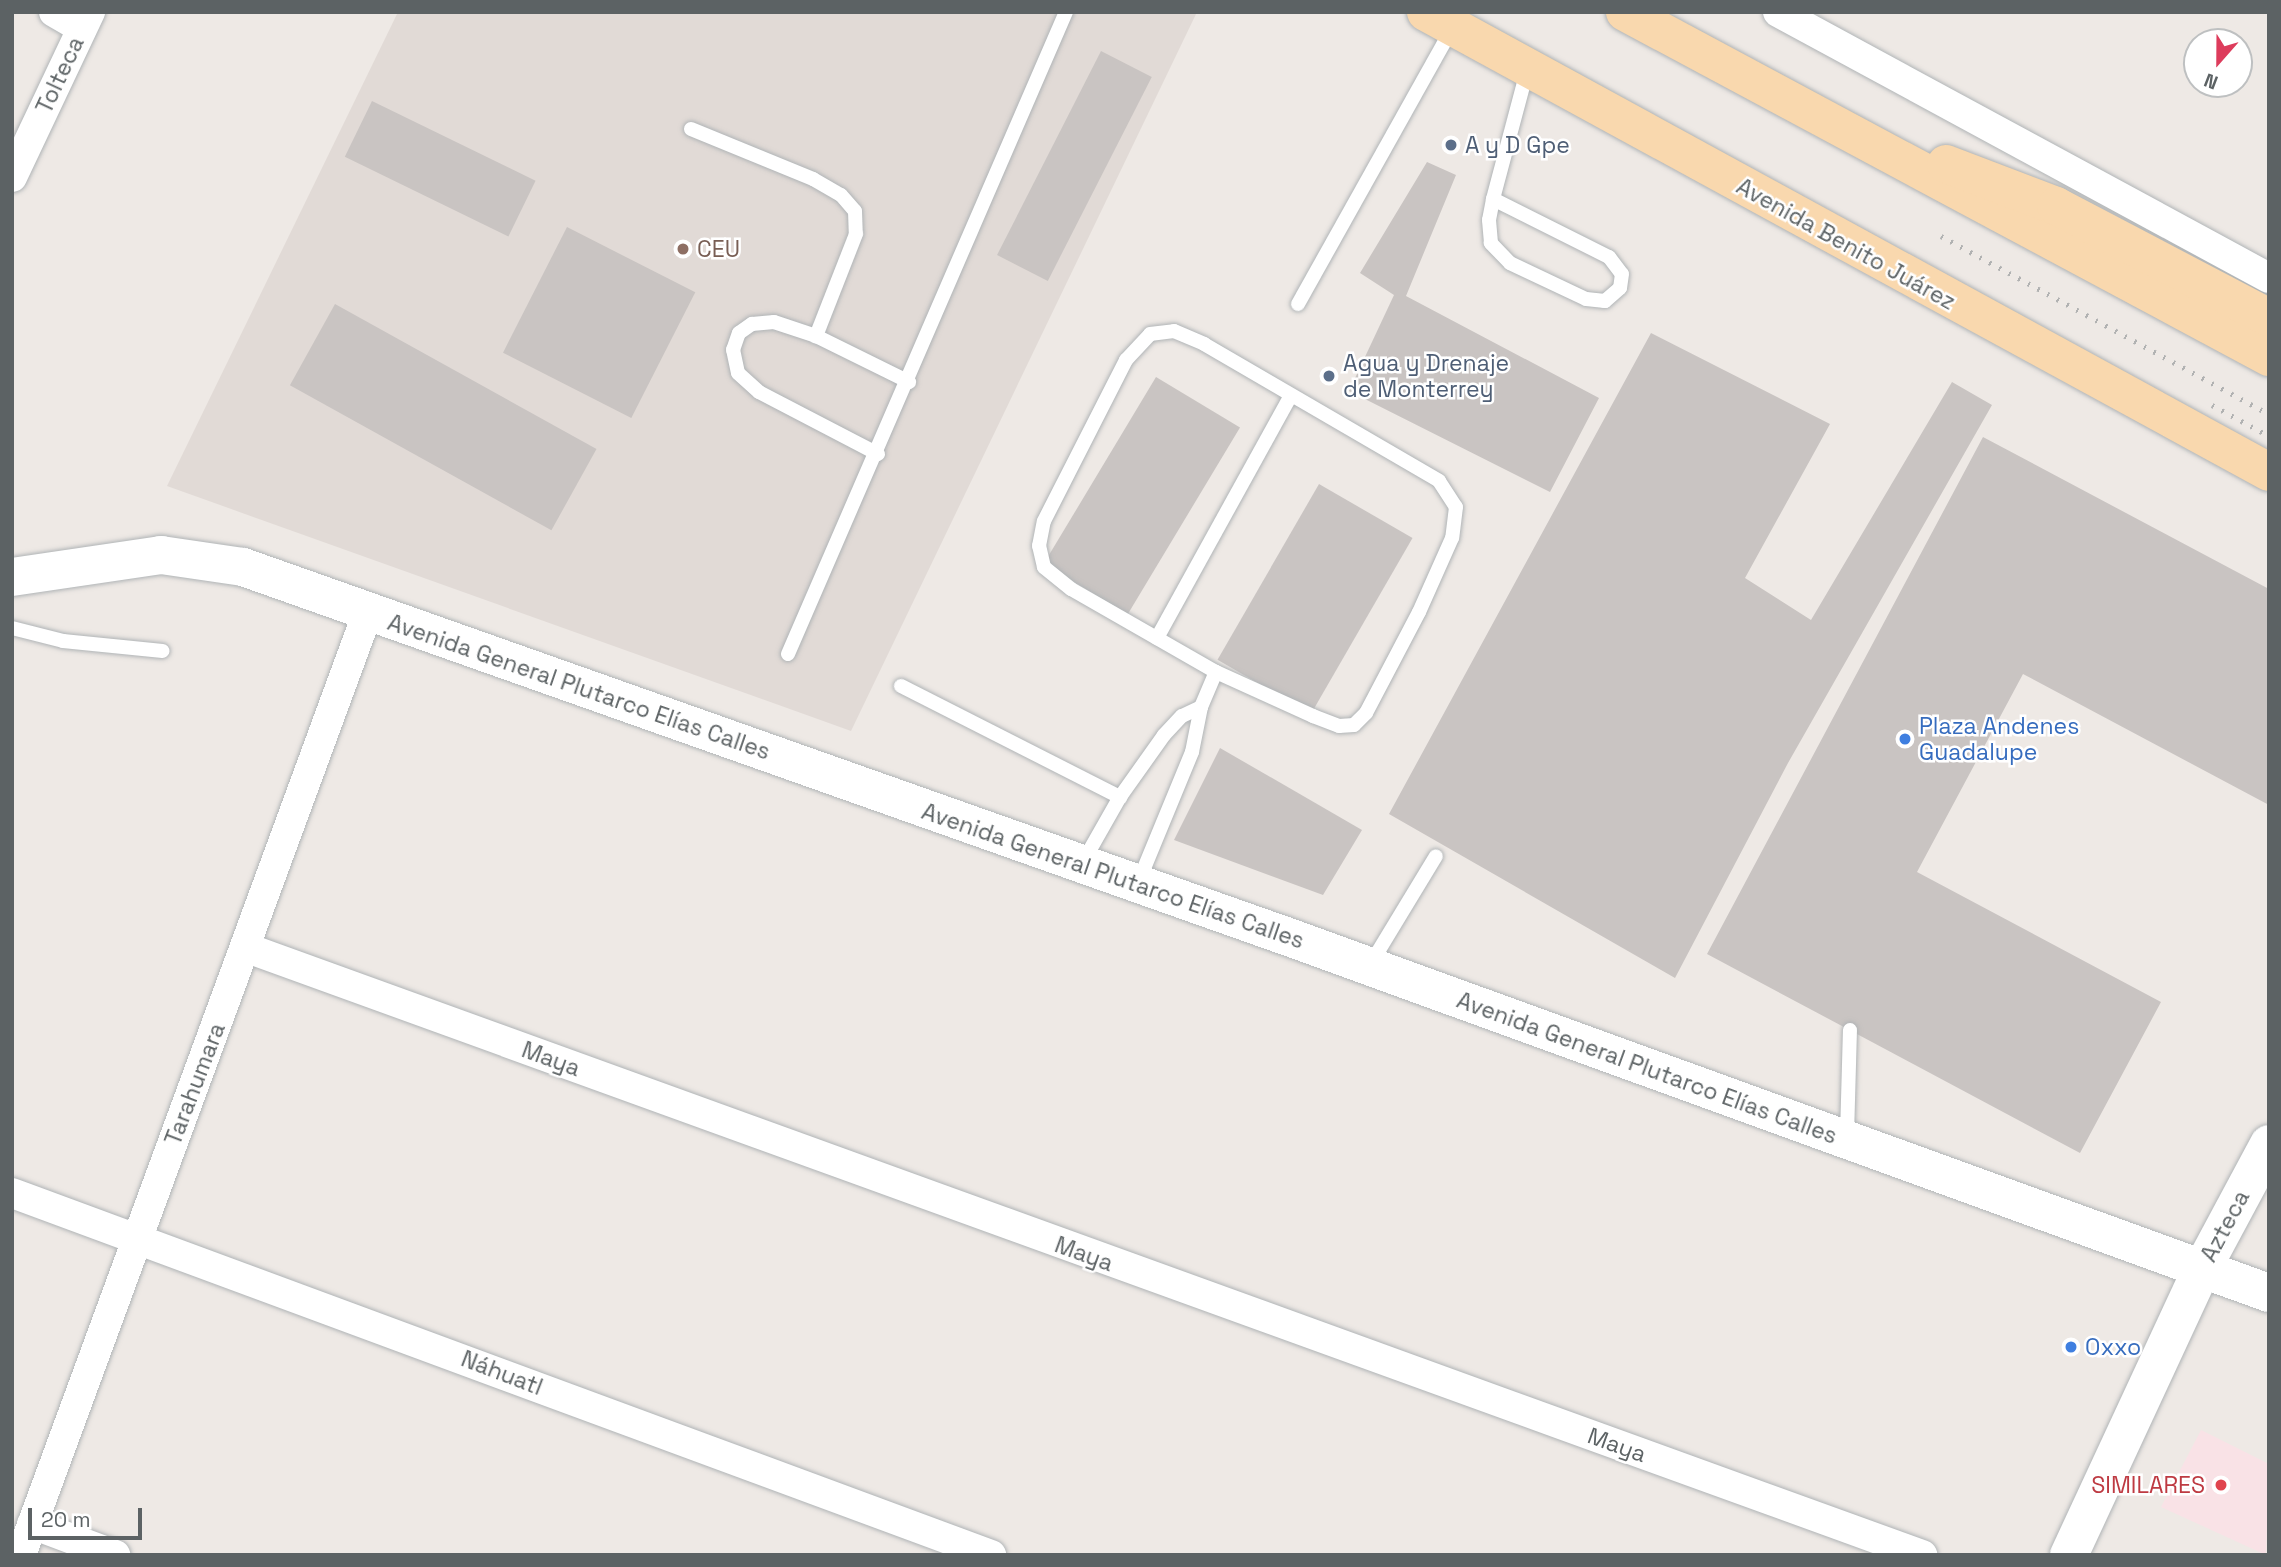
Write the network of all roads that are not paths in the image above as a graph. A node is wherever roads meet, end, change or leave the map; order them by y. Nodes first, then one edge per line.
1 (54, 12) edge
2 (1066, 12) edge
3 (1778, 12) edge
4 (1645, 17) edge
5 (86, 20) edge
6 (1439, 20) edge
7 (1528, 70) junction
8 (691, 129) dead end
9 (1865, 142) junction
10 (12, 177) edge
11 (1493, 200) junction
12 (1868, 256) junction
13 (2269, 278) edge
14 (1298, 304) dead end
15 (2269, 318) edge
16 (816, 336) junction
17 (2269, 357) edge
18 (909, 382) junction
19 (1290, 397) junction
20 (2269, 451) edge
21 (878, 454) junction
22 (2269, 472) edge
23 (2269, 498) edge
24 (13, 579) edge
25 (368, 612) junction
26 (12, 628) edge
27 (1157, 638) junction
28 (163, 651) dead end
29 (788, 654) dead end
30 (1216, 672) junction
31 (901, 686) dead end
32 (1201, 707) junction
33 (1119, 797) junction
34 (1436, 856) dead end
35 (1082, 864) junction
36 (1138, 884) junction
37 (247, 948) junction
38 (1369, 967) junction
39 (1850, 1030) dead end
40 (1846, 1140) junction
41 (2269, 1144) edge
42 (12, 1193) edge
43 (136, 1236) junction
44 (2201, 1270) junction
45 (2269, 1293) edge
46 (32, 1524) junction
47 (21, 1555) edge
48 (115, 1555) edge
49 (991, 1555) edge
50 (1922, 1555) edge
51 (2069, 1555) edge

1 - 5 street
2 - 18 lane
3 - 13 street
4 - 9 main road
5 - 10 street, Tolteca
6 - 7 main road, Avenida Benito Juárez
6 - 14 lane
7 - 11 lane
7 - 12 main road, Avenida Benito Juárez
8 - 16 lane
9 - 15 main road
9 - 17 main road
11 - 11 lane
12 - 20 main road
12 - 22 main road, Avenida Benito Juárez
12 - 23 main road
16 - 18 lane
16 - 21 lane
18 - 21 lane
19 - 27 lane
19 - 27 lane
19 - 30 lane
21 - 29 lane
24 - 25 street, Avenida General Plutarco Elías Calles
25 - 35 street, Avenida General Plutarco Elías Calles
25 - 37 street, Tarahumara
26 - 28 lane
27 - 30 lane
30 - 32 lane
31 - 33 lane
32 - 33 lane
32 - 36 lane
33 - 35 lane
34 - 38 lane
35 - 36 street, Avenida General Plutarco Elías Calles
36 - 38 street, Avenida General Plutarco Elías Calles
37 - 43 street, Tarahumara
37 - 50 street, Maya
38 - 40 street, Avenida General Plutarco Elías Calles
39 - 40 lane
40 - 44 street, Avenida General Plutarco Elías Calles
41 - 44 street, Azteca
42 - 43 street, Náhuatl
43 - 46 street, Tarahumara
43 - 49 street, Náhuatl
44 - 45 street, Avenida General Plutarco Elías Calles
44 - 51 street, Azteca
46 - 47 street, Tarahumara
46 - 48 street

